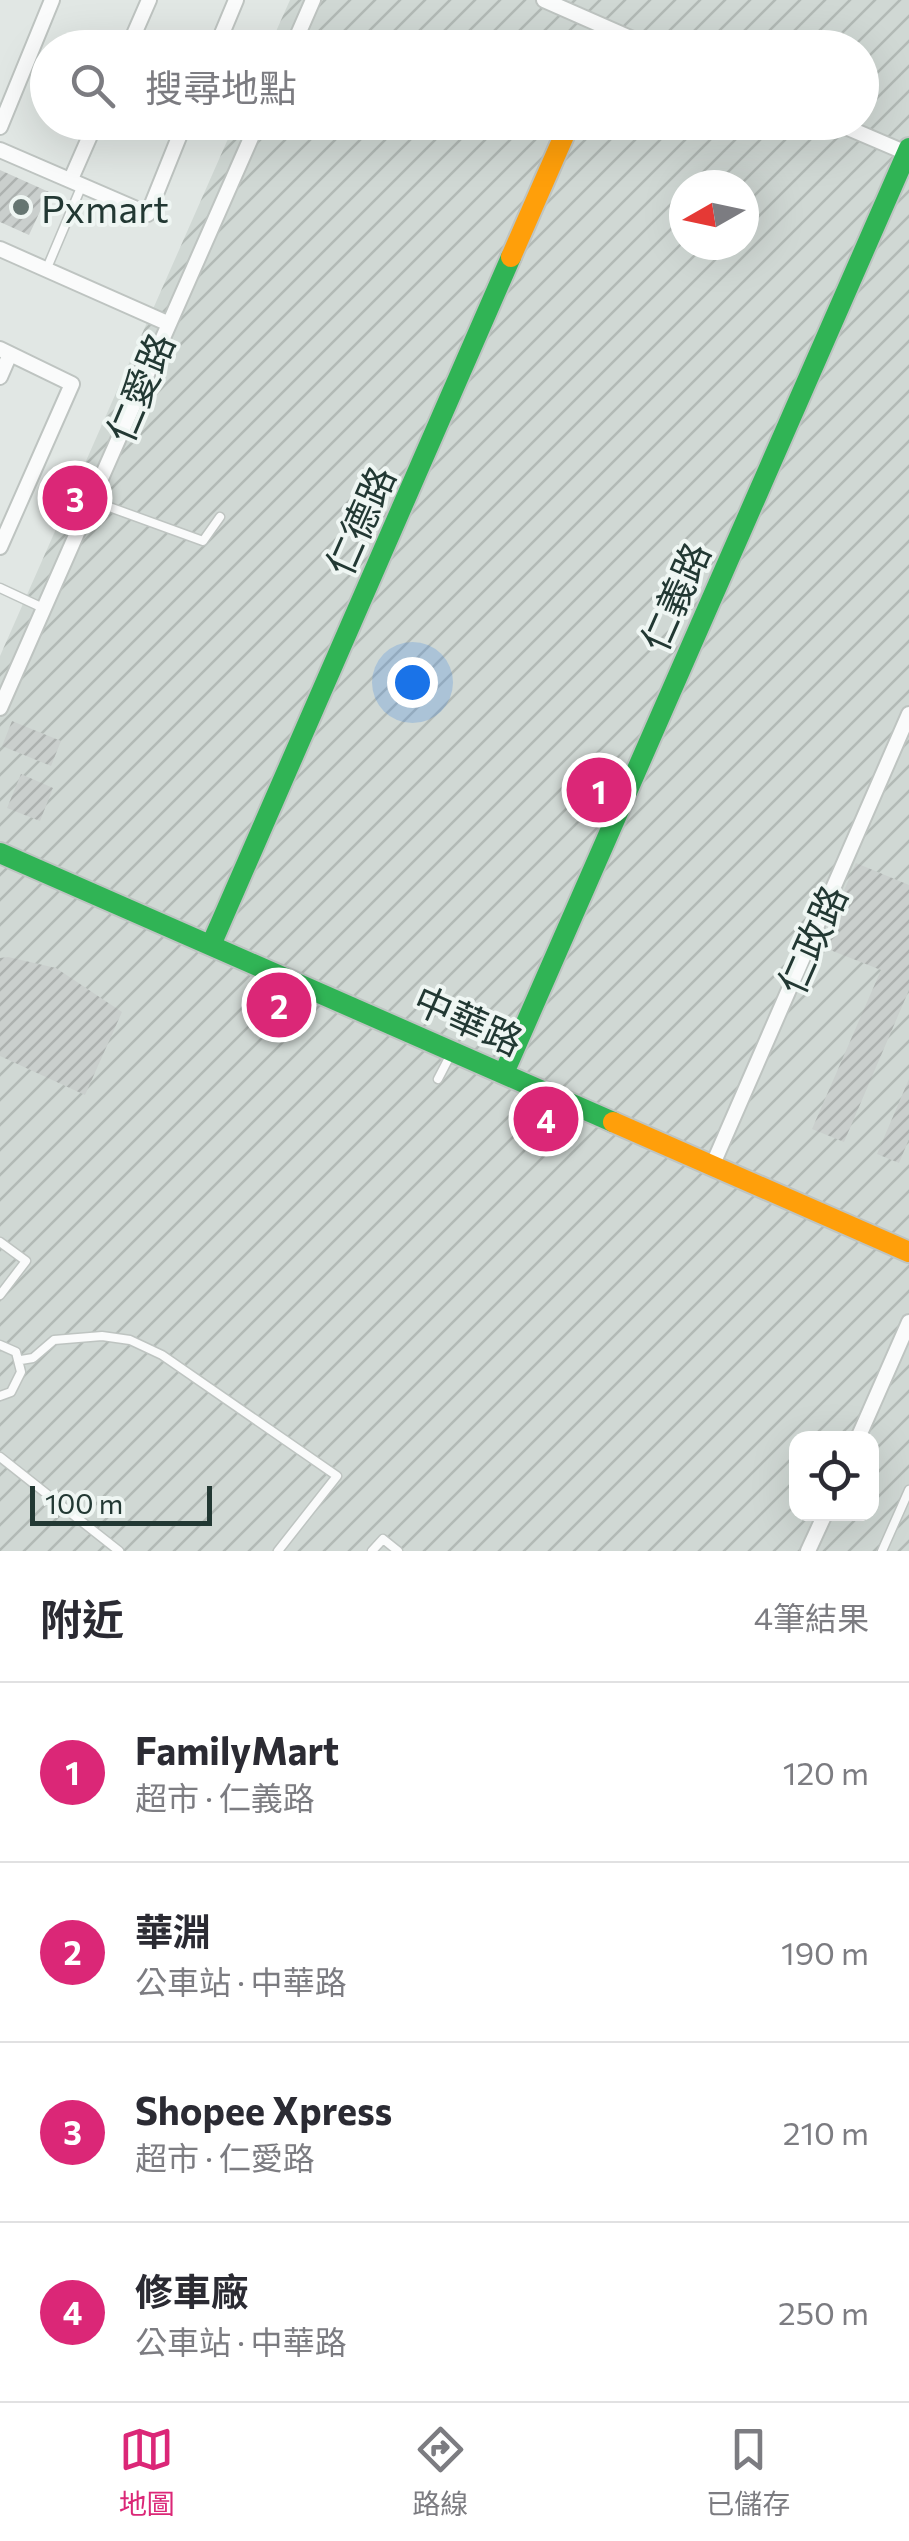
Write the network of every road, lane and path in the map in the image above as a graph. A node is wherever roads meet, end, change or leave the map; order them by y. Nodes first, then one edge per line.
1 (52, 0) edge
2 (149, 0) edge
3 (236, 0) edge
4 (314, 0) edge
5 (544, 0) edge
6 (40, 30) edge
7 (136, 30) edge
8 (224, 30) edge
9 (300, 30) edge
10 (610, 30) edge
11 (30, 54) edge
12 (0, 127) edge
13 (90, 140) edge
14 (178, 140) edge
15 (250, 140) edge
16 (562, 140) edge
17 (879, 140) edge
18 (0, 150) edge
19 (908, 151) edge
20 (77, 181) junction
21 (0, 249) edge
22 (47, 268) junction
23 (166, 323) junction
24 (5, 351) edge
25 (0, 377) edge
26 (90, 500) junction
27 (220, 517) dead end
28 (0, 547) edge
29 (0, 588) edge
30 (43, 608) junction
31 (0, 708) edge
32 (909, 714) edge
33 (0, 853) edge
34 (212, 945) junction
35 (453, 1050) junction
36 (504, 1072) junction
37 (438, 1079) dead end
38 (713, 1164) junction
39 (0, 1242) edge
40 (909, 1252) edge
41 (0, 1295) edge
42 (909, 1322) edge
43 (0, 1345) edge
44 (21, 1360) junction
45 (0, 1396) edge
46 (861, 1431) edge
47 (0, 1457) edge
48 (909, 1490) edge
49 (904, 1512) edge
50 (822, 1521) edge
51 (119, 1551) edge
52 (278, 1551) edge
53 (372, 1551) edge
54 (398, 1551) edge
55 (808, 1551) edge
56 (882, 1551) edge

1 - 6 street
2 - 7 street
3 - 8 street
4 - 9 street
5 - 10 street
11 - 12 street
13 - 20 street
14 - 20 street
15 - 23 street, 仁愛路
16 - 34 street, 仁德路
17 - 19 street
18 - 20 street
19 - 36 street, 仁義路
20 - 22 lane
21 - 22 street
22 - 23 street
23 - 26 street, 仁愛路
24 - 25 street
24 - 28 street
26 - 27 lane
26 - 30 street, 仁愛路
29 - 30 lane
30 - 31 street, 仁愛路
32 - 38 street, 仁政路
33 - 34 street, 中華路
34 - 35 street, 中華路
35 - 36 street, 中華路
35 - 37 lane
36 - 38 street, 中華路
38 - 40 street, 中華路
39 - 41 lane
42 - 46 street
43 - 44 lane
44 - 45 lane
44 - 52 lane
47 - 51 lane
48 - 49 lane
49 - 56 lane
50 - 55 street
53 - 54 lane

